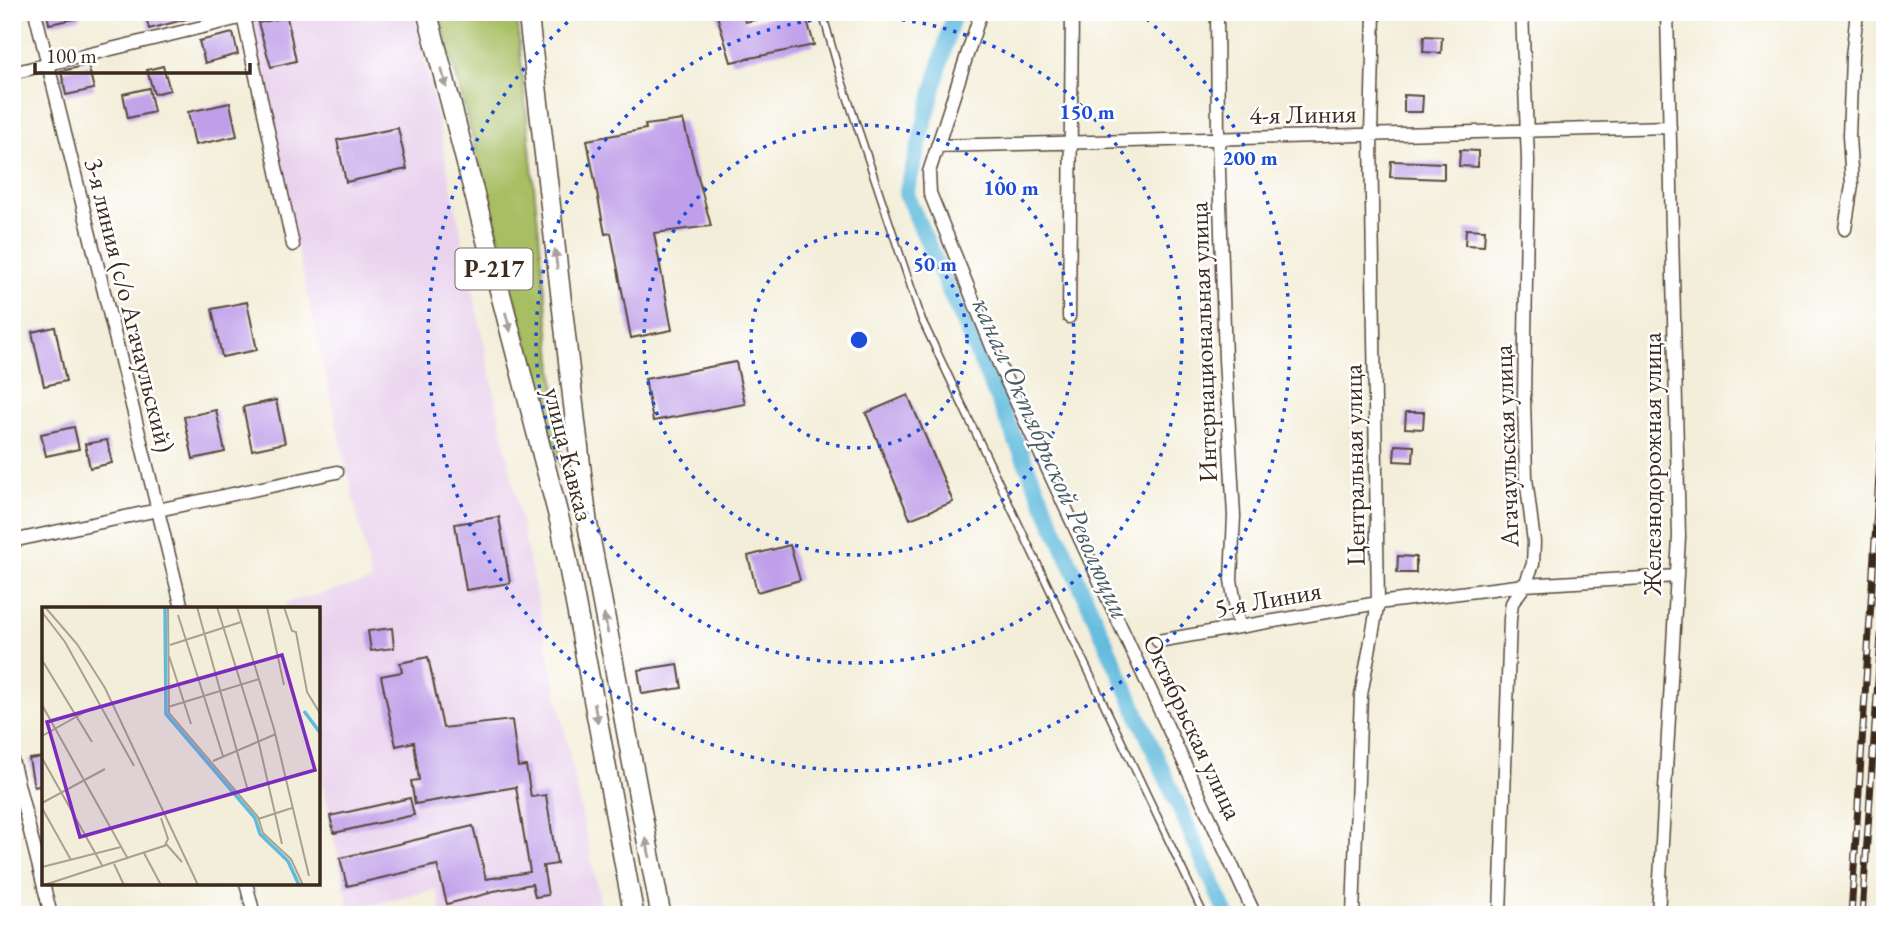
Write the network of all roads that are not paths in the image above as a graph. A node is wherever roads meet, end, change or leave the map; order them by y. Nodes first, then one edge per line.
1 (35, 12) edge
2 (264, 12) edge
3 (427, 12) edge
4 (528, 12) edge
5 (822, 12) edge
6 (981, 12) edge
7 (1072, 12) edge
8 (1217, 12) edge
9 (1374, 12) edge
10 (1522, 12) edge
11 (1667, 12) edge
12 (1857, 12) edge
13 (243, 15) edge
14 (46, 65) junction
15 (12, 73) edge
16 (1670, 127) junction
17 (1527, 131) junction
18 (1371, 135) junction
19 (1218, 138) junction
20 (1070, 141) junction
21 (937, 146) junction
22 (1845, 229) dead end
23 (293, 245) dead end
24 (1069, 317) dead end
25 (337, 472) dead end
26 (158, 509) junction
27 (12, 541) edge
28 (1677, 576) junction
29 (1525, 585) junction
30 (1378, 603) junction
31 (182, 607) edge
32 (1239, 627) junction
33 (1158, 641) dead end
34 (12, 760) edge
35 (42, 879) edge
36 (43, 885) edge
37 (246, 885) edge
38 (51, 915) edge
39 (254, 915) edge
40 (634, 915) edge
41 (661, 915) edge
42 (1204, 915) edge
43 (1255, 915) edge
44 (1353, 915) edge
45 (1500, 915) edge
46 (1658, 915) edge

1 - 14 street, 3-я линия (с/о Агачаульский)
2 - 13 street
3 -> 40 highway, улица Кавказ / Р-217
41 -> 4 highway, улица Кавказ
5 - 42 lane
6 - 21 street, Октябрьская улица
7 - 20 street
8 - 19 street, Интернациональная улица
9 - 18 street, Центральная улица
10 - 17 street, Агачаульская улица
11 - 16 street, Железнодорожная улица
12 - 22 street
13 - 14 street
13 - 23 street
14 - 15 street
14 - 26 street, 3-я линия (с/о Агачаульский)
16 - 17 street, 4-я Линия
16 - 28 street, Железнодорожная улица
17 - 18 street, 4-я Линия
17 - 29 street, Агачаульская улица
18 - 19 street, 4-я Линия
18 - 30 street, Центральная улица
19 - 20 street, 4-я Линия
19 - 32 street, Интернациональная улица
20 - 21 street, 4-я Линия
20 - 24 street
21 - 43 street, Октябрьская улица
25 - 26 street
26 - 27 street
26 - 31 street, 3-я линия (с/о Агачаульский)
28 - 29 street, 5-я Линия
28 - 46 street, Железнодорожная улица
29 - 30 street, 5-я Линия
29 - 45 street, Агачаульская улица
30 - 32 street, 5-я Линия
30 - 44 street, Центральная улица
32 - 33 street, 5-я Линия
34 - 35 street
36 - 38 street
37 - 39 street

